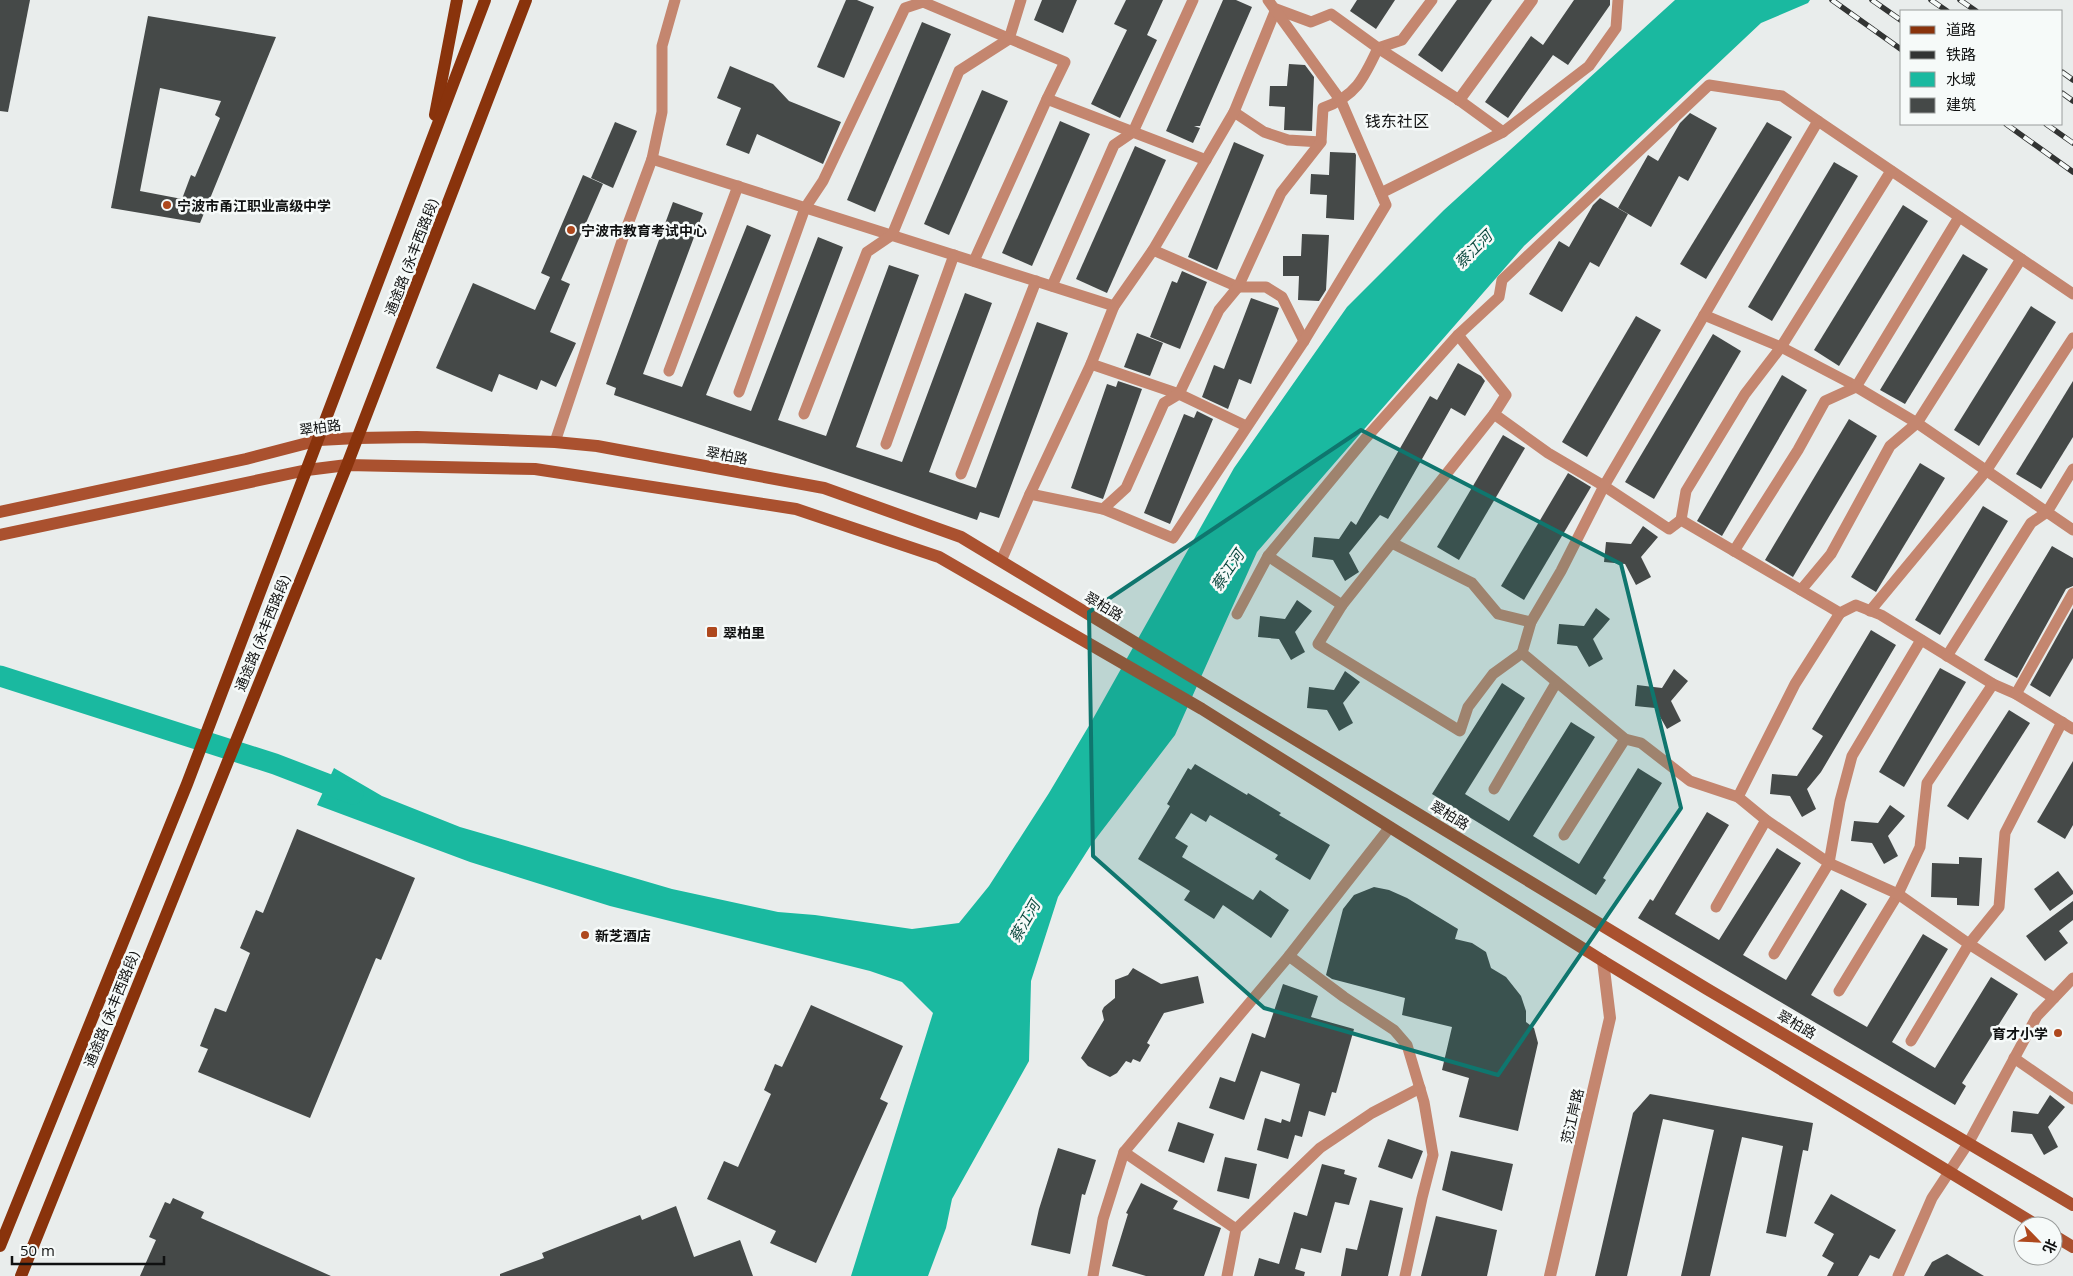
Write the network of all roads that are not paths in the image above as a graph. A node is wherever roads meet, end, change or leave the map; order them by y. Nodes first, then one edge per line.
1 (457, 0) edge
2 (485, 0) edge
3 (526, 0) edge
4 (675, 0) edge
5 (1020, 0) edge
6 (1194, 0) edge
7 (1268, 0) edge
8 (1432, 0) edge
9 (1532, 0) edge
10 (1618, 0) edge
11 (923, 1) edge
12 (1276, 9) junction
13 (1009, 39) junction
14 (1378, 48) junction
15 (1047, 100) junction
16 (1459, 100) junction
17 (1341, 101) junction
18 (1234, 112) junction
19 (1818, 121) junction
20 (1133, 132) junction
21 (1503, 132) junction
22 (1321, 142) junction
23 (428, 149) junction
24 (652, 159) junction
25 (1206, 160) junction
26 (1891, 171) junction
27 (738, 186) junction
28 (1381, 193) junction
29 (805, 208) junction
30 (1959, 217) junction
31 (892, 235) junction
32 (1153, 250) junction
33 (954, 255) junction
34 (2021, 259) junction
35 (974, 261) junction
36 (1036, 281) junction
37 (1052, 286) junction
38 (1238, 287) junction
39 (2073, 294) edge
40 (1114, 306) junction
41 (1704, 315) junction
42 (1458, 335) junction
43 (2073, 338) edge
44 (1304, 341) junction
45 (1781, 347) junction
46 (1091, 364) junction
47 (669, 371) dead end
48 (1856, 387) junction
49 (739, 392) dead end
50 (1179, 394) junction
51 (804, 414) dead end
52 (1494, 414) junction
53 (1918, 423) junction
54 (1246, 426) junction
55 (357, 438) junction
56 (319, 440) junction
57 (555, 442) junction
58 (886, 444) dead end
59 (347, 465) junction
60 (2073, 469) edge
61 (307, 470) junction
62 (1986, 471) junction
63 (961, 474) dead end
64 (1604, 486) junction
65 (1030, 494) junction
66 (1103, 509) junction
67 (0, 512) edge
68 (2047, 512) junction
69 (1681, 520) junction
70 (2073, 530) edge
71 (0, 535) edge
72 (1392, 543) junction
73 (1734, 551) junction
74 (1268, 556) junction
75 (1001, 561) junction
76 (1802, 590) junction
77 (2073, 593) edge
78 (1342, 605) junction
79 (1870, 611) junction
80 (1840, 613) junction
81 (1237, 614) dead end
82 (1531, 622) junction
83 (1921, 640) junction
84 (1522, 653) junction
85 (1947, 656) junction
86 (1556, 683) junction
87 (1993, 684) junction
88 (2016, 694) junction
89 (2062, 722) junction
90 (2073, 728) edge
91 (1625, 739) junction
92 (1494, 789) dead end
93 (1738, 797) junction
94 (1766, 820) junction
95 (1390, 827) junction
96 (1564, 835) dead end
97 (1829, 863) junction
98 (1898, 894) junction
99 (1716, 908) dead end
100 (1969, 944) junction
101 (1774, 954) dead end
102 (1289, 956) junction
103 (1603, 961) junction
104 (2073, 978) edge
105 (1839, 992) dead end
106 (2054, 998) junction
107 (1911, 1041) dead end
108 (2014, 1058) junction
109 (1420, 1088) junction
110 (2073, 1099) edge
111 (1969, 1142) junction
112 (1124, 1152) junction
113 (1949, 1173) junction
114 (2073, 1205) edge
115 (2021, 1216) edge
116 (1236, 1229) junction
117 (0, 1246) edge
118 (21, 1276) edge
119 (1093, 1276) edge
120 (1227, 1276) edge
121 (1405, 1276) edge
122 (1550, 1276) edge
123 (1898, 1276) edge

1 - 23 main road
2 - 23 main road, 通途路 (永丰西路段)
3 - 55 main road, 通途路 (永丰西路段)
4 - 24 lane
5 - 13 lane
6 - 20 lane
7 - 12 lane
8 - 14 lane
9 - 16 street
10 - 21 lane
11 - 13 lane
11 - 29 lane
12 - 14 lane
12 - 17 lane
12 - 18 lane
13 - 15 lane
13 - 31 lane
14 - 16 lane
14 - 17 lane
15 - 20 lane
15 - 35 lane
16 - 21 lane
17 - 22 lane
17 - 28 lane
18 - 22 lane
18 - 25 lane
19 - 26 lane
19 - 41 lane
19 - 42 lane
20 - 25 lane
20 - 37 lane
21 - 28 lane
22 - 38 lane
23 - 56 main road, 通途路 (永丰西路段)
24 - 27 lane
24 - 57 lane
25 - 32 lane
26 - 30 lane
26 - 45 lane
27 - 29 lane
27 - 47 lane
28 - 44 lane
29 - 31 lane
29 - 49 lane
30 - 34 lane
30 - 48 lane
31 - 33 lane
31 - 51 lane
32 - 38 lane
32 - 40 lane
33 - 35 lane
33 - 58 lane
34 - 39 lane
34 - 53 lane
35 - 36 lane
36 - 37 lane
36 - 63 lane
37 - 40 lane
38 - 44 lane
38 - 50 lane
40 - 46 lane
41 - 45 lane
41 - 64 lane
42 - 52 lane
42 - 74 lane
43 - 62 lane
44 - 54 lane
45 - 48 lane
45 - 69 lane
46 - 50 lane
46 - 65 lane
48 - 53 lane
48 - 73 lane
50 - 54 lane
50 - 66 lane
52 - 64 lane
52 - 72 lane
53 - 62 lane
53 - 76 lane
54 - 66 lane
55 - 56 main road, 翠柏路
55 - 57 main road, 翠柏路
55 - 59 main road, 通途路 (永丰西路段)
56 - 61 main road, 通途路 (永丰西路段)
56 - 67 main road, 翠柏路
57 - 75 main road, 翠柏路
59 - 61 main road
59 - 95 main road
59 - 118 main road, 通途路 (永丰西路段)
60 - 68 lane
61 - 71 main road
61 - 117 main road, 通途路 (永丰西路段)
62 - 68 lane
62 - 79 lane
64 - 69 lane
64 - 82 lane
65 - 66 lane
65 - 75 lane
68 - 70 lane
68 - 85 lane
69 - 73 lane
72 - 78 lane
72 - 82 lane
73 - 76 lane
74 - 78 lane
74 - 81 lane
75 - 111 main road, 翠柏路
76 - 80 lane
77 - 88 lane
78 - 84 lane
79 - 80 lane
79 - 83 lane
80 - 93 lane
82 - 84 lane
83 - 85 lane
83 - 97 lane
84 - 86 lane
85 - 87 lane
86 - 91 lane
86 - 92 lane
87 - 88 lane
87 - 98 lane
88 - 89 lane
89 - 90 lane
89 - 100 lane
91 - 93 lane
91 - 96 lane
93 - 94 lane
94 - 97 lane
94 - 99 lane
95 - 102 lane
95 - 103 main road
97 - 98 lane
97 - 101 lane
98 - 100 lane
98 - 105 lane
100 - 106 lane
100 - 107 lane
102 - 109 lane
102 - 112 lane
103 - 113 main road
103 - 122 street, 范江岸路
104 - 106 lane
106 - 108 lane
108 - 110 lane
108 - 111 lane
109 - 116 lane
109 - 121 lane
111 - 113 lane
111 - 114 main road, 翠柏路
112 - 116 lane
112 - 119 lane
113 - 115 main road
113 - 123 lane
116 - 120 lane

